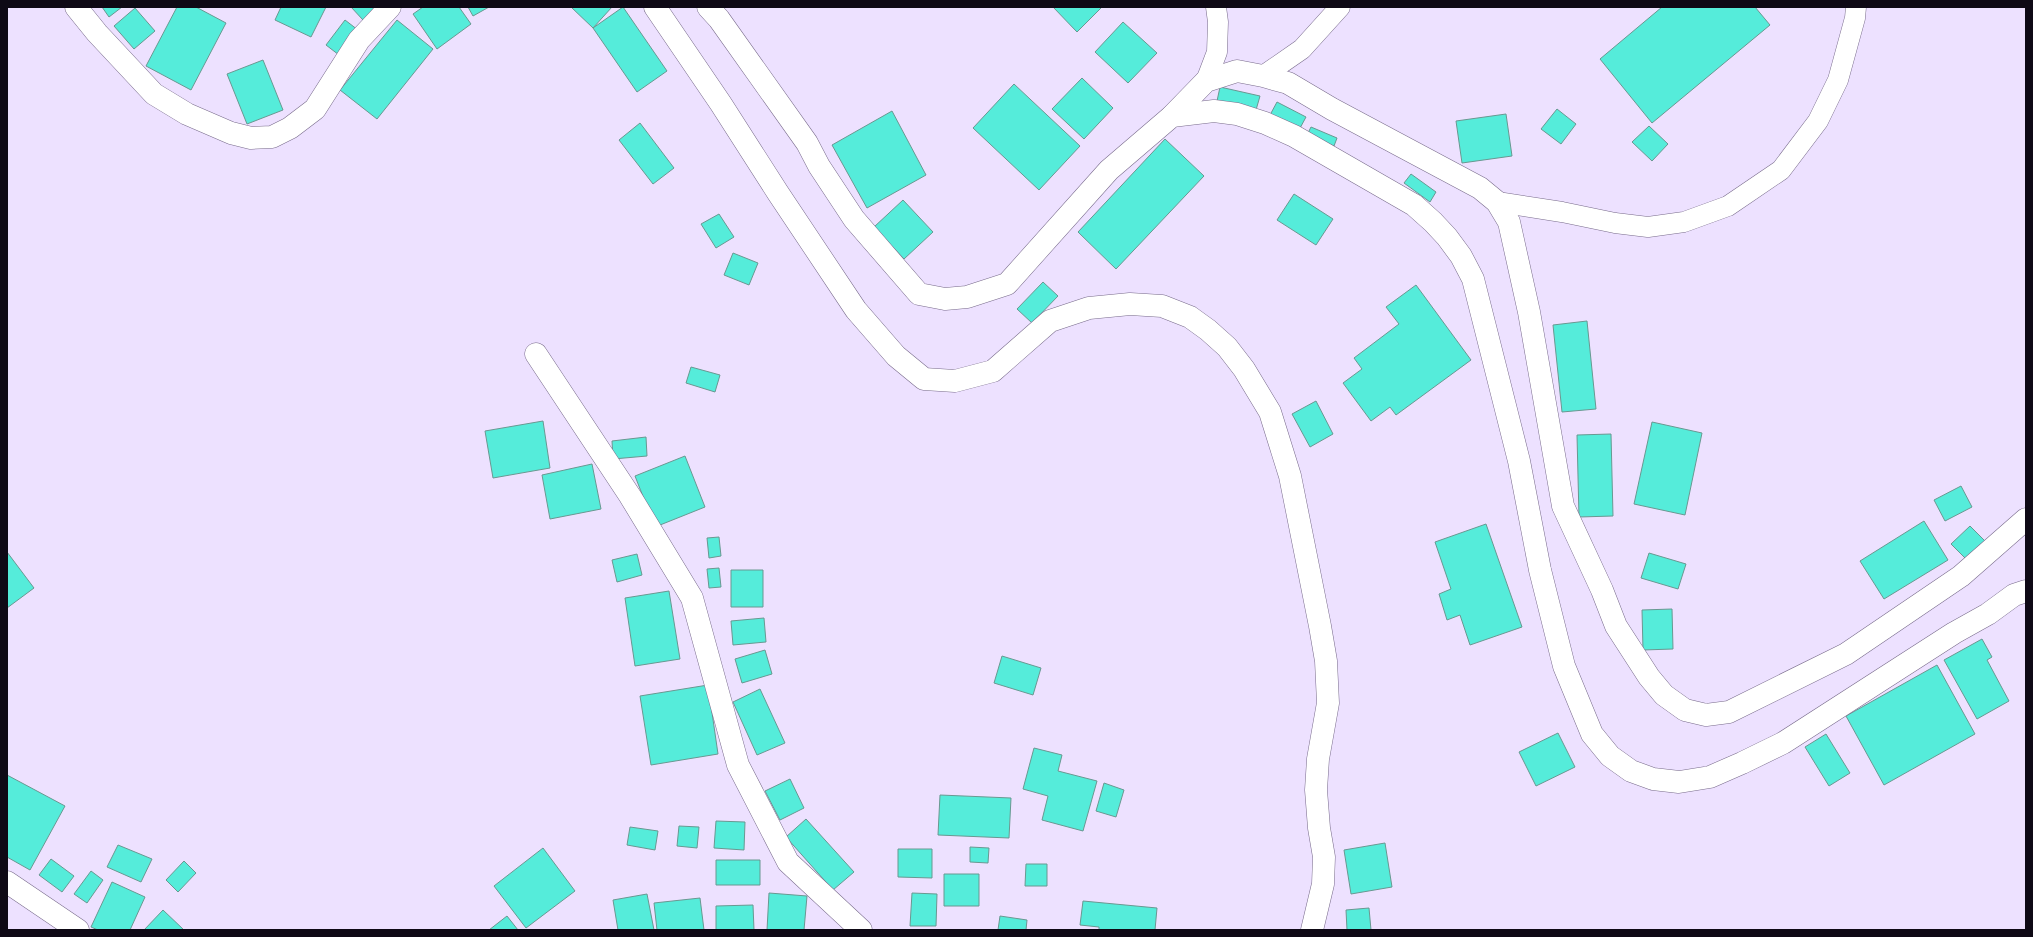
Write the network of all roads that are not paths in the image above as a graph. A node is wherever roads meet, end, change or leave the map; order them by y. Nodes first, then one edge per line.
1 (76, 7) edge
2 (390, 7) edge
3 (655, 7) edge
4 (708, 7) edge
5 (1216, 7) edge
6 (1340, 7) edge
7 (1856, 7) edge
8 (1263, 76) junction
9 (1206, 81) junction
10 (1172, 116) junction
11 (1498, 202) junction
12 (536, 354) dead end
13 (2026, 519) edge
14 (2026, 591) edge
15 (7, 882) edge
16 (78, 930) edge
17 (861, 930) edge
18 (1312, 930) edge

1 - 2 street
3 - 18 street
4 - 10 street
5 - 9 lane
6 - 8 lane
7 - 11 lane
8 - 9 street
8 - 11 street
9 - 10 street
10 - 14 street
11 - 13 street
12 - 17 street
15 - 16 street

